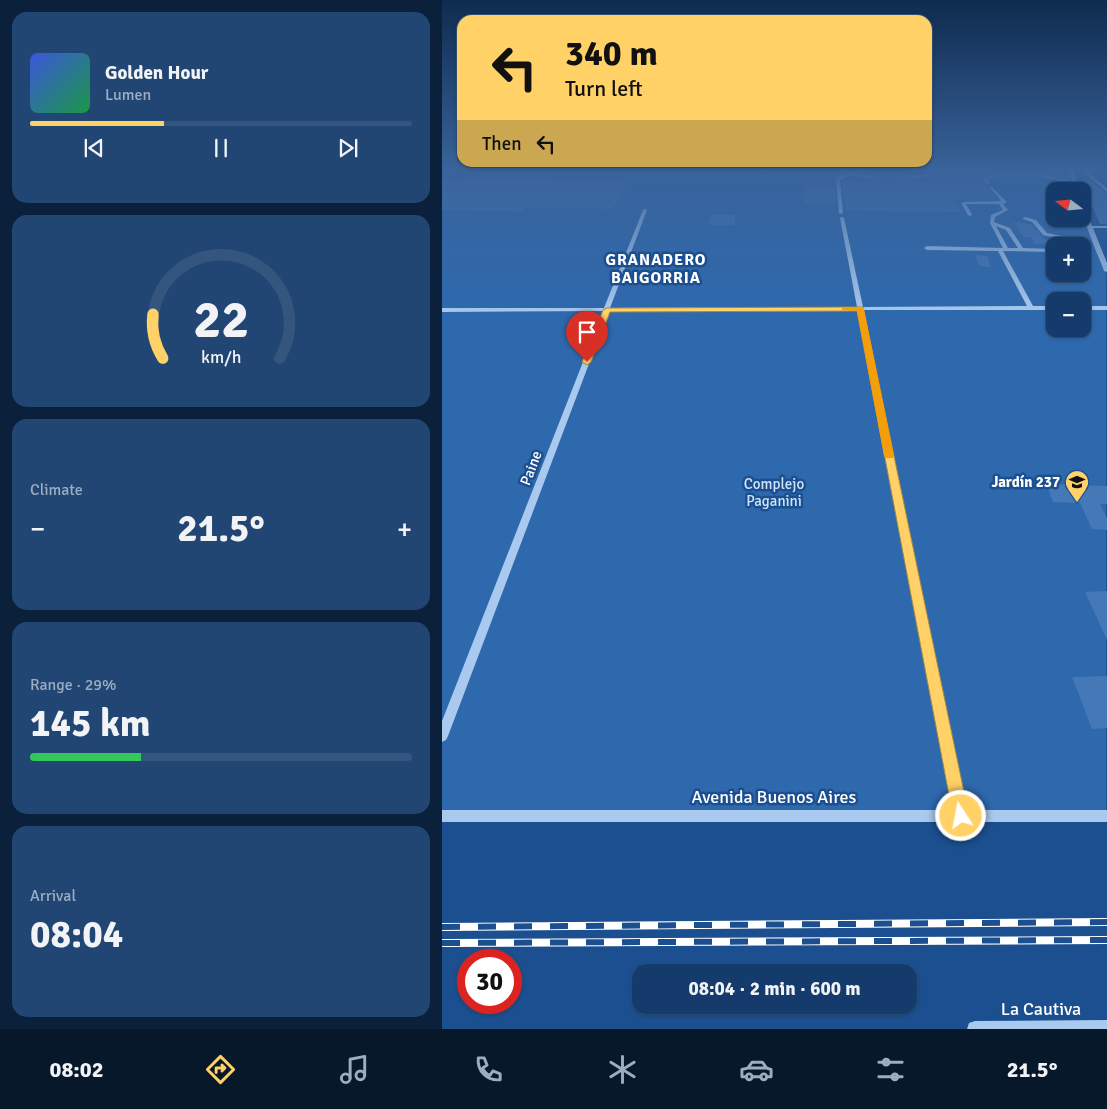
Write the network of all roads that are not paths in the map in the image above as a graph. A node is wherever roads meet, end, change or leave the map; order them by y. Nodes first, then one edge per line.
1 (642, 218) edge
2 (842, 218) edge
3 (993, 218) edge
4 (1025, 218) dead end
5 (992, 223) junction
6 (1091, 227) edge
7 (1106, 227) edge
8 (1090, 228) edge
9 (1059, 237) edge
10 (927, 248) dead end
11 (1003, 249) junction
12 (1021, 249) junction
13 (1046, 250) edge
14 (1106, 270) edge
15 (1031, 308) junction
16 (1046, 308) edge
17 (1091, 308) edge
18 (1106, 308) edge
19 (860, 309) junction
20 (442, 310) edge
21 (607, 310) junction
22 (442, 736) edge
23 (442, 816) edge
24 (961, 816) junction
25 (1106, 816) edge
26 (1106, 1028) edge
27 (975, 1029) edge
28 (1032, 1029) edge

1 - 21 street, Paine
2 - 19 street
3 - 5 street
4 - 9 street
5 - 11 street
5 - 12 street
6 - 7 street
8 - 14 street
10 - 11 street
11 - 12 street
11 - 15 street
12 - 13 street
15 - 16 street
15 - 19 street
17 - 18 street
19 - 21 street
19 - 24 street
20 - 21 street
21 - 22 street, Paine
23 - 24 street, Avenida Buenos Aires
24 - 25 street, Avenida Buenos Aires
26 - 28 street, La Cautiva
27 - 28 street, La Cautiva

